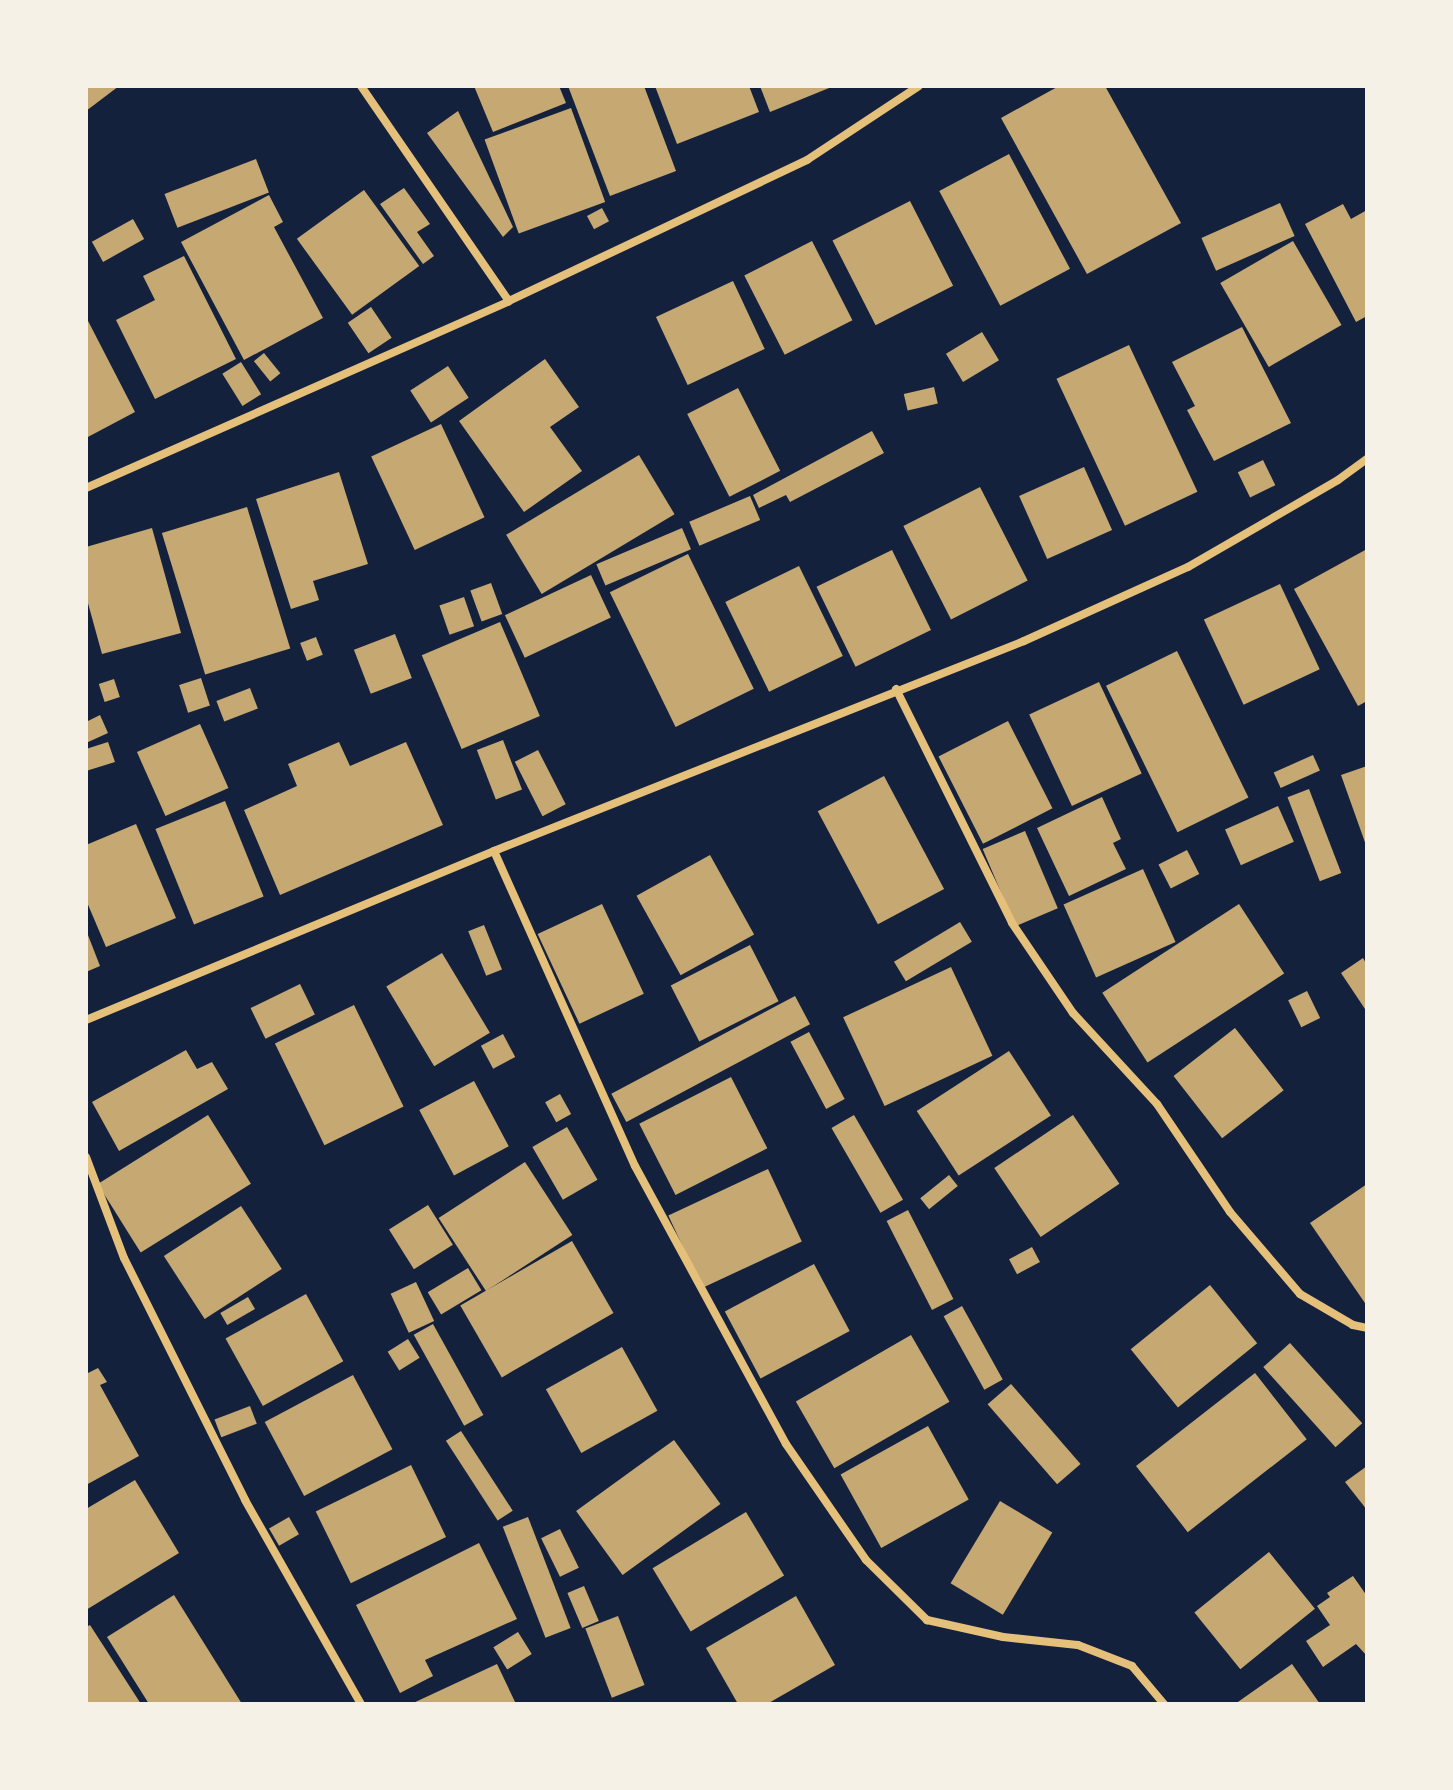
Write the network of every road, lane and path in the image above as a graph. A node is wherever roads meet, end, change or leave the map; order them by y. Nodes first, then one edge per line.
1 (361, 86) edge
2 (919, 86) edge
3 (509, 301) junction
4 (1367, 459) edge
5 (86, 488) edge
6 (896, 689) junction
7 (494, 851) junction
8 (86, 1020) edge
9 (86, 1157) edge
10 (1367, 1328) edge
11 (361, 1704) edge
12 (1164, 1704) edge

1 - 3 street
2 - 3 street
3 - 5 street
4 - 6 street
6 - 7 street
6 - 10 street
7 - 8 street
7 - 12 street
9 - 11 street

